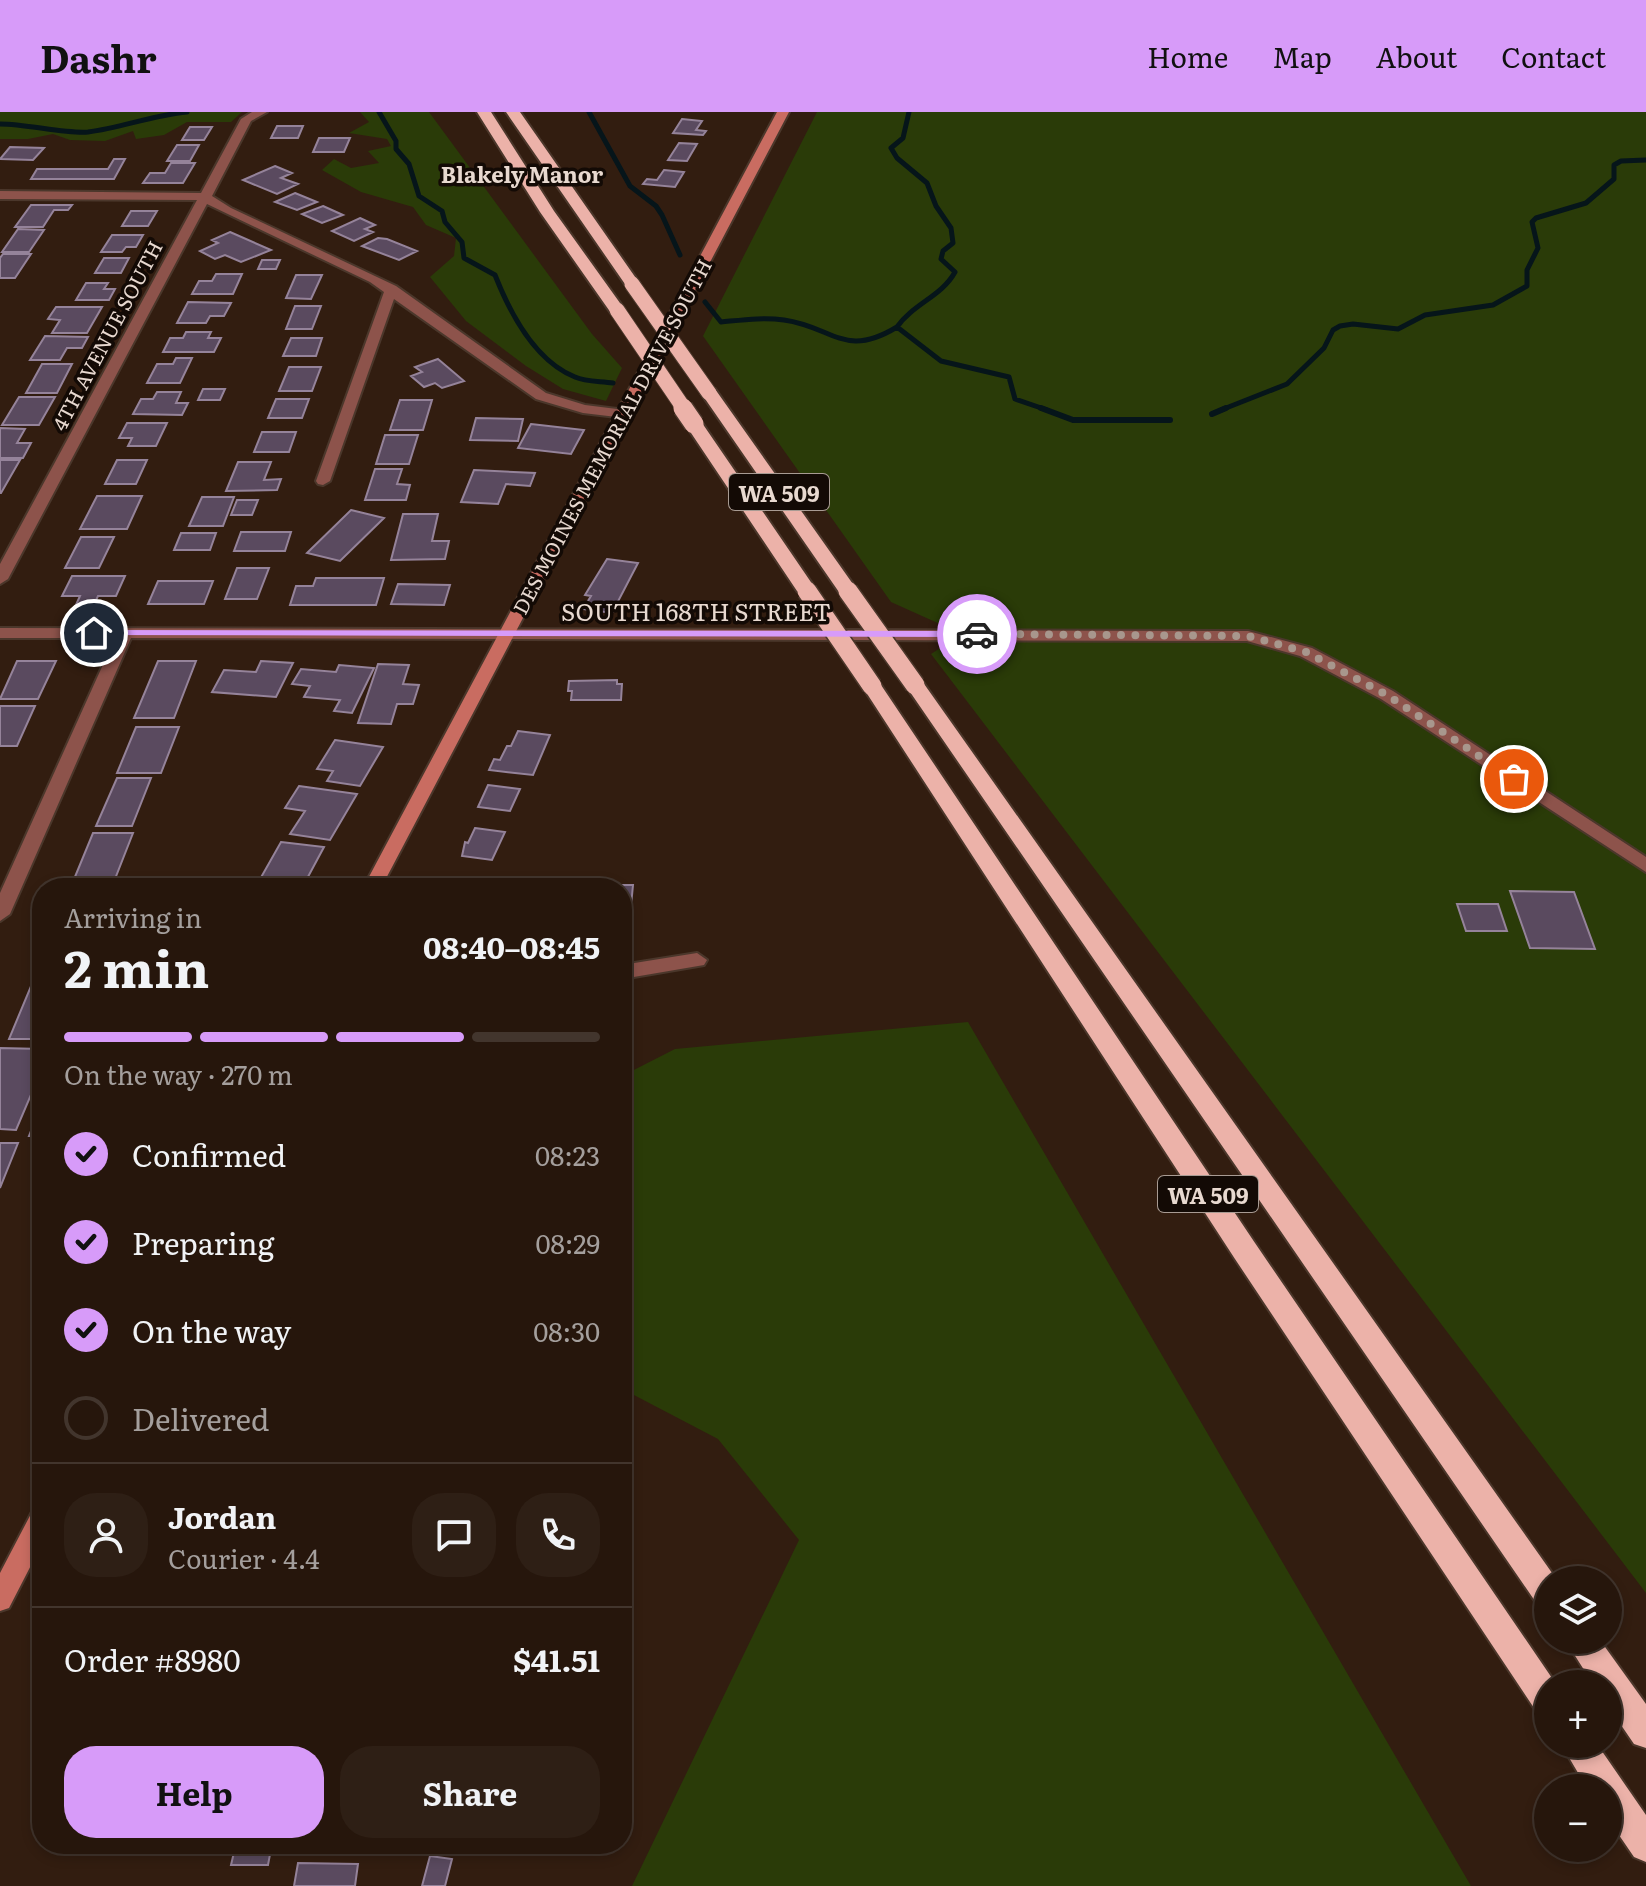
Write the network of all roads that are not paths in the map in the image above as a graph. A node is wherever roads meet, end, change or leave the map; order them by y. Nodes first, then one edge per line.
1 (465, 112) edge
2 (484, 112) edge
3 (513, 112) edge
4 (530, 112) edge
5 (783, 112) edge
6 (258, 113) edge
7 (537, 146) junction
8 (0, 195) edge
9 (205, 197) junction
10 (547, 212) junction
11 (391, 289) junction
12 (625, 414) junction
13 (323, 481) dead end
14 (0, 579) edge
15 (0, 633) edge
16 (125, 633) junction
17 (504, 634) junction
18 (1646, 866) edge
19 (377, 878) edge
20 (0, 914) edge
21 (697, 960) dead end
22 (632, 970) edge
23 (32, 1537) edge
24 (1534, 1573) edge
25 (0, 1599) edge
26 (1591, 1654) edge
27 (1534, 1679) edge
28 (1646, 1732) edge
29 (1622, 1809) edge
30 (1646, 1845) edge

1 - 10 highway
2 - 10 highway, WA 509
3 - 7 highway, WA 509
4 - 7 highway
5 - 12 main road, DES MOINES MEMORIAL DRIVE SOUTH
6 - 9 street, 4TH AVENUE SOUTH
7 - 24 highway, WA 509, bridge
8 - 9 street
9 - 11 street
9 - 14 street, 4TH AVENUE SOUTH
10 - 27 highway, WA 509, bridge
11 - 12 street
11 - 13 street
12 - 17 main road, DES MOINES MEMORIAL DRIVE SOUTH
15 - 16 street, SOUTH 168TH STREET
16 - 17 street, SOUTH 168TH STREET
16 - 20 street
17 - 18 street, SOUTH 168TH STREET
17 - 19 main road, DES MOINES MEMORIAL DRIVE SOUTH
21 - 22 street
23 - 25 main road
26 - 28 highway
29 - 30 highway

